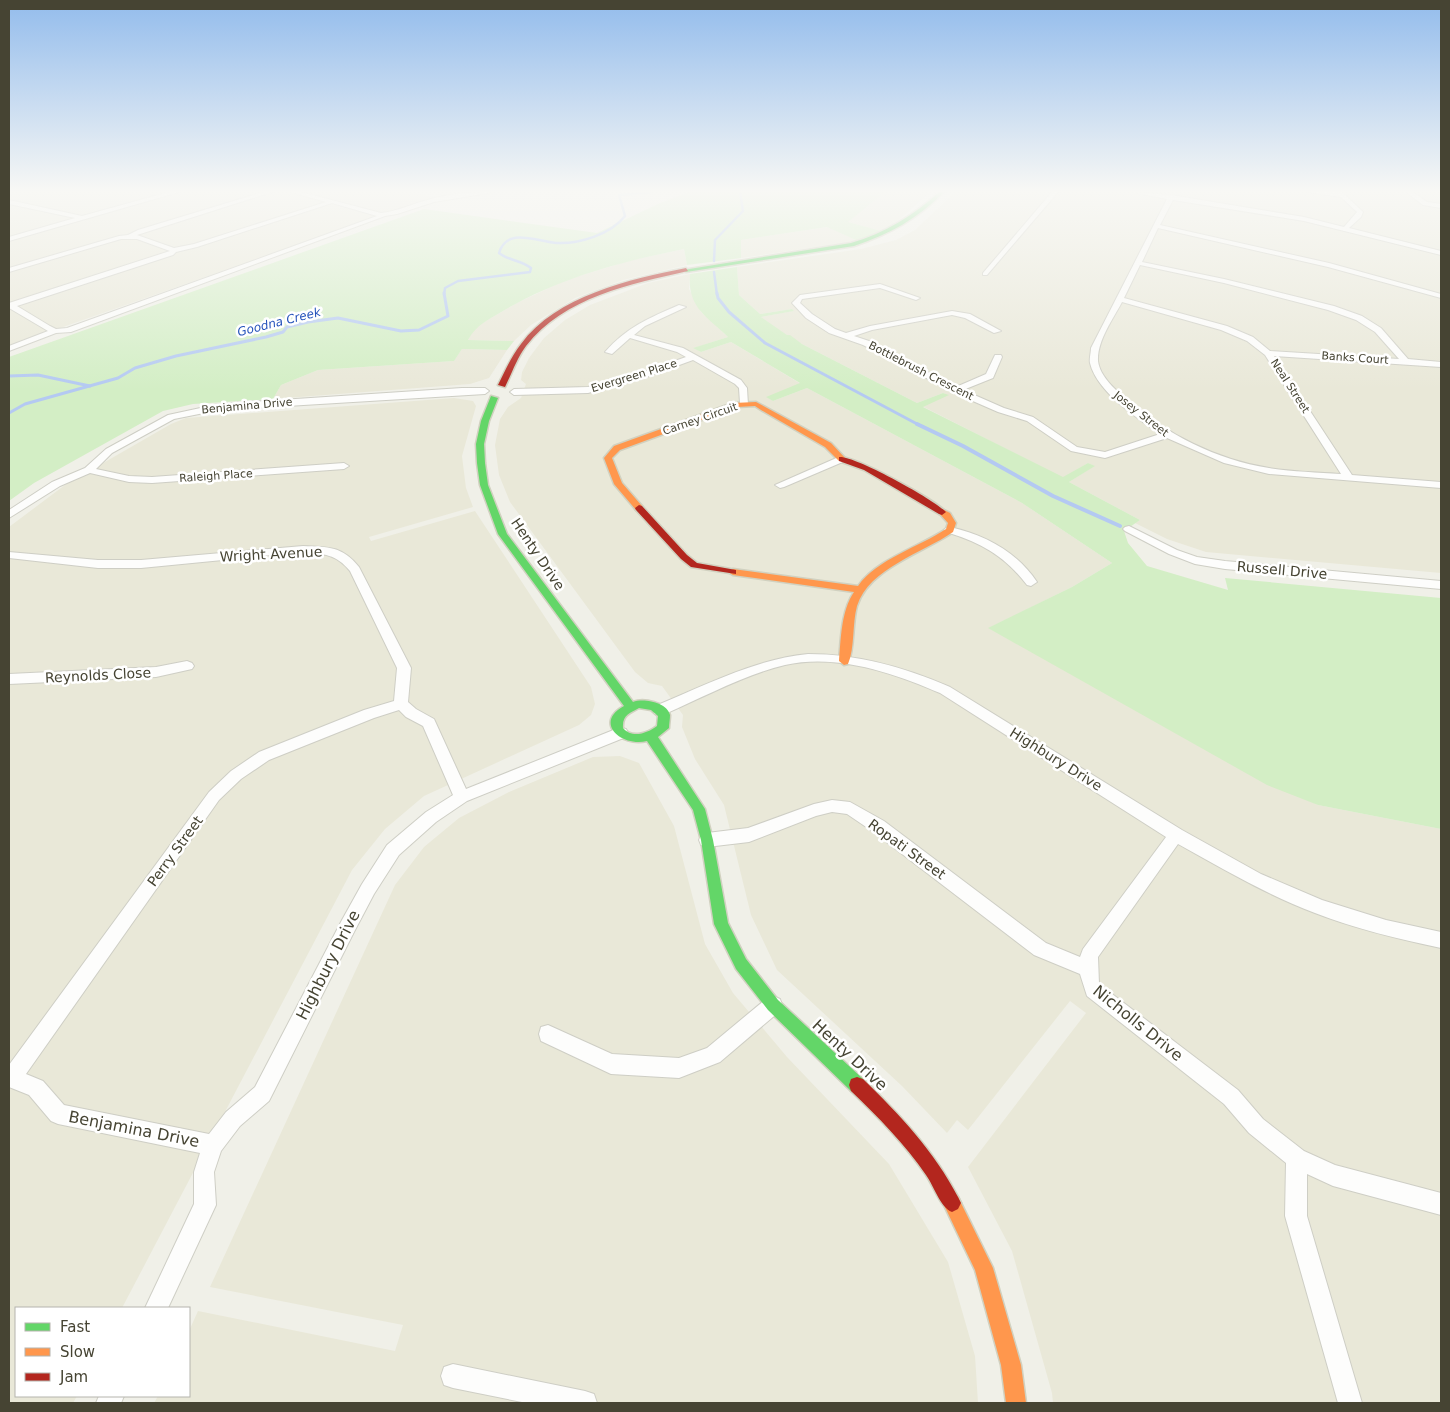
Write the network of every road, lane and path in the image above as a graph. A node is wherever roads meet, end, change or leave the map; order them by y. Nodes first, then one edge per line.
1 (49, 258) edge
2 (159, 258) edge
3 (271, 258) edge
4 (767, 258) edge
5 (999, 258) edge
6 (1141, 258) edge
7 (1298, 258) edge
8 (1138, 263) junction
9 (9, 270) edge
10 (985, 274) dead end
11 (1441, 296) edge
12 (916, 298) dead end
13 (1120, 299) junction
14 (10, 306) edge
15 (682, 307) dead end
16 (668, 312) junction
17 (678, 319) dead end
18 (55, 331) junction
19 (997, 331) dead end
20 (627, 336) junction
21 (846, 336) junction
22 (9, 350) edge
23 (609, 352) dead end
24 (1268, 353) junction
25 (694, 357) junction
26 (998, 358) dead end
27 (1406, 362) junction
28 (1441, 364) edge
29 (502, 385) junction
30 (956, 390) junction
31 (484, 391) junction
32 (514, 392) junction
33 (494, 398) junction
34 (745, 404) junction
35 (1167, 435) junction
36 (841, 459) junction
37 (344, 466) dead end
38 (89, 470) junction
39 (1349, 478) junction
40 (780, 485) dead end
41 (1441, 485) edge
42 (9, 515) edge
43 (1129, 529) dead end
44 (950, 530) junction
45 (9, 556) edge
46 (1031, 582) dead end
47 (1441, 585) edge
48 (858, 589) junction
49 (844, 661) junction
50 (187, 666) dead end
51 (9, 678) edge
52 (401, 704) junction
53 (630, 706) junction
54 (660, 710) junction
55 (621, 733) junction
56 (651, 737) junction
57 (462, 797) junction
58 (1176, 835) junction
59 (707, 840) junction
60 (1441, 940) edge
61 (1088, 969) junction
62 (773, 1005) junction
63 (548, 1034) dead end
64 (10, 1077) edge
65 (213, 1145) junction
66 (1297, 1158) junction
67 (1441, 1204) edge
68 (156, 1307) edge
69 (453, 1376) dead end
70 (585, 1403) edge
71 (1016, 1403) edge
72 (1350, 1403) edge

1 - 9 street
2 - 14 street
3 - 18 street
4 - 29 street
5 - 10 street
6 - 8 street, Josey Street
7 - 11 street
8 - 13 street, Josey Street
8 - 27 street
12 - 21 street, Bottlebrush Crescent
13 - 24 street, Neal Street
13 - 35 street, Josey Street
14 - 18 street
15 - 16 street
16 - 17 street
16 - 20 street
18 - 22 street
19 - 21 street
20 - 23 street
20 - 25 street
21 - 30 street, Bottlebrush Crescent
24 - 27 street, Banks Court
24 - 39 street, Neal Street
25 - 32 street, Evergreen Place
25 - 34 street
26 - 30 street
27 - 28 street, Banks Court
29 - 31 street
29 - 32 street
30 - 35 street, Bottlebrush Crescent
31 - 33 street
31 - 38 street, Benjamina Drive
32 - 33 street
33 - 53 street, Henty Drive
34 - 36 street, Carney Circuit
34 - 48 street, Carney Circuit
35 - 39 street, Josey Street
36 - 40 street
36 - 44 street, Carney Circuit
37 - 38 street, Raleigh Place
38 - 42 street, Benjamina Drive
39 - 41 street, Josey Street
43 - 47 street, Russell Drive
44 - 46 street
44 - 48 street
45 - 52 street, Wright Avenue
48 - 49 street
49 - 54 street, Highbury Drive
49 - 58 street, Highbury Drive
50 - 51 street, Reynolds Close
52 - 57 street
52 - 64 street, Perry Street
53 - 54 street
53 - 55 street
54 - 56 street
55 - 56 street
55 - 57 street, Highbury Drive
56 - 59 street, Henty Drive
57 - 65 street, Highbury Drive
58 - 60 street, Highbury Drive
58 - 61 street, Nicholls Drive
59 - 61 street, Ropati Street
59 - 62 street, Henty Drive
61 - 66 street, Nicholls Drive
62 - 63 street
62 - 71 street, Henty Drive
64 - 65 street, Benjamina Drive
65 - 68 street, Highbury Drive
66 - 67 street, Nicholls Drive
66 - 72 street
69 - 70 street

